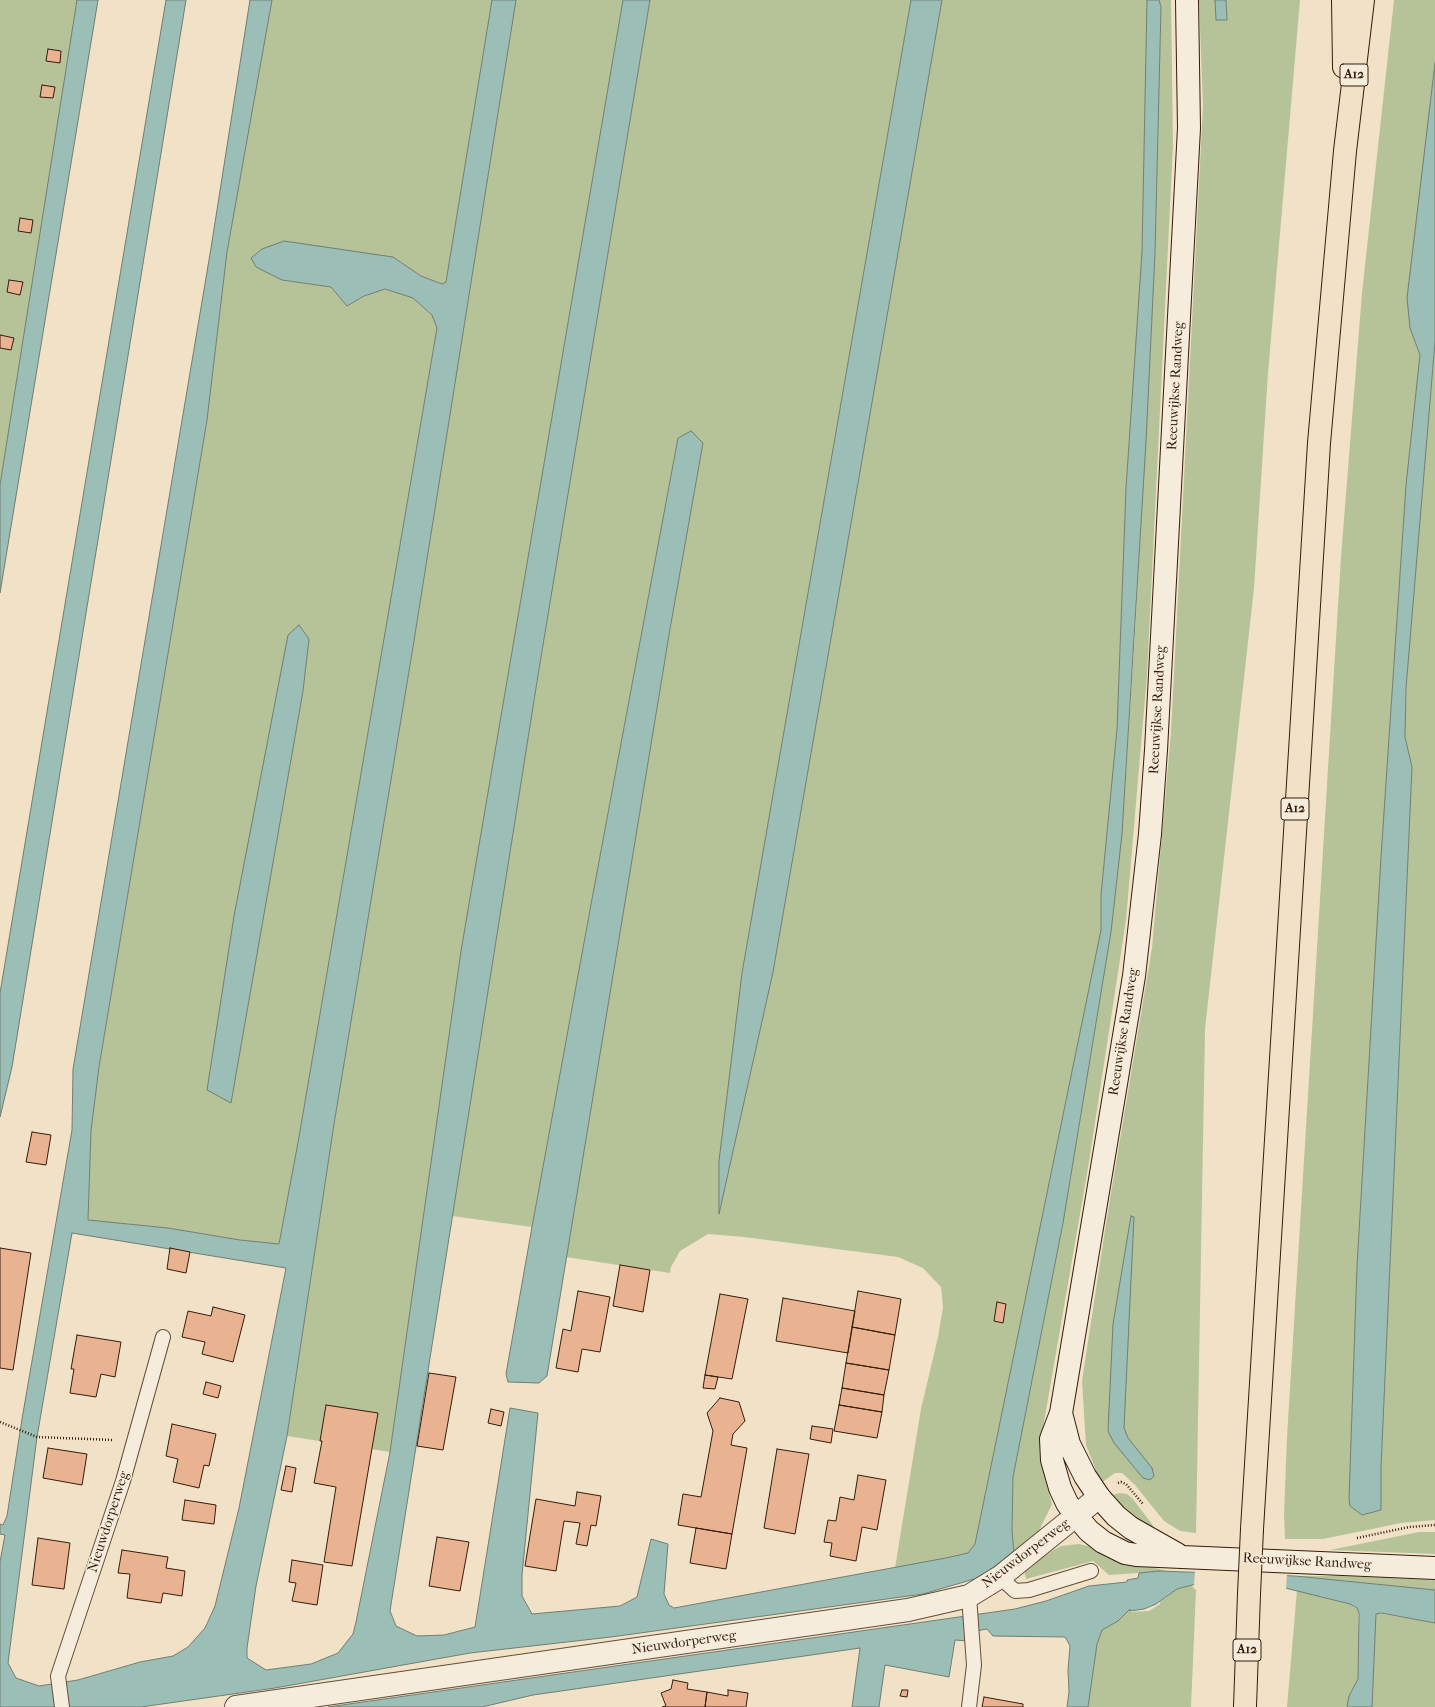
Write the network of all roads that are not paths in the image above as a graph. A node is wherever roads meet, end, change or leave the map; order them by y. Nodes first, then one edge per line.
1 (1187, 0) edge
2 (1343, 0) edge
3 (1363, 0) edge
4 (1345, 150) junction
5 (163, 1337) dead end
6 (1061, 1413) junction
7 (1099, 1497) junction
8 (1076, 1515) junction
9 (1179, 1556) junction
10 (1435, 1568) edge
11 (1091, 1571) dead end
12 (1000, 1577) junction
13 (970, 1600) junction
14 (62, 1707) edge
15 (236, 1707) edge
16 (969, 1707) edge
17 (1245, 1707) edge

1 - 6 main road, Reeuwijkse Randweg
2 - 4 highway, A12
3 - 4 highway, A12
4 - 17 highway, A12, bridge
5 - 14 lane, Nieuwdorperweg
6 - 7 main road, Reeuwijkse Randweg
6 - 8 main road, Reeuwijkse Randweg
7 - 8 main road, Nieuwdorperweg
7 - 9 main road, Reeuwijkse Randweg
8 - 9 main road, Reeuwijkse Randweg
8 - 12 main road, Nieuwdorperweg
9 - 10 main road, Reeuwijkse Randweg
11 - 12 lane
12 - 13 main road, Nieuwdorperweg
13 - 15 main road, Nieuwdorperweg
13 - 16 lane

